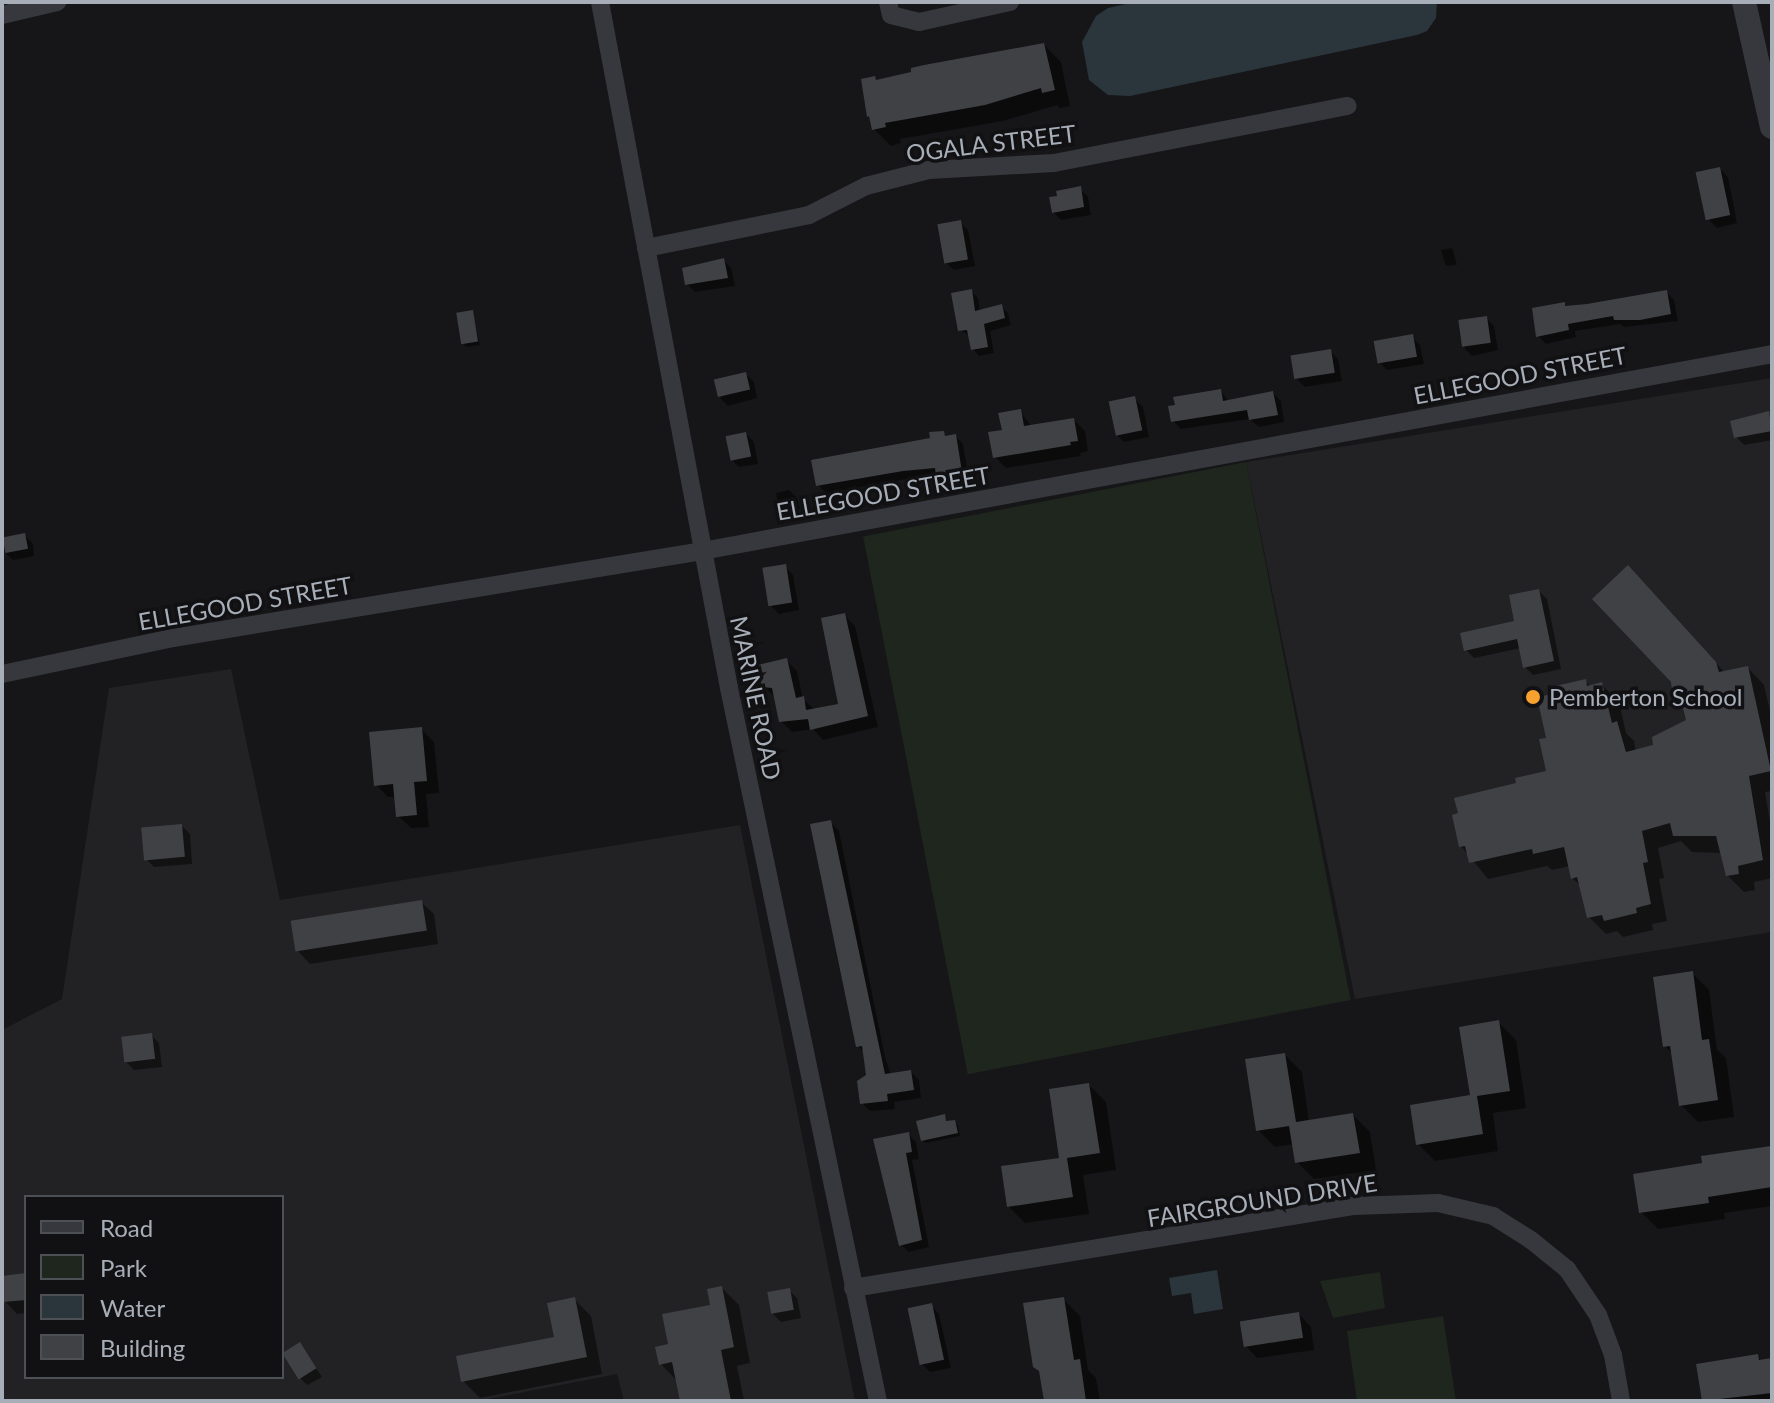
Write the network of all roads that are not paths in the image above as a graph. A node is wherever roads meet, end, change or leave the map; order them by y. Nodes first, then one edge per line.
1 (57, 2) edge
2 (600, 2) edge
3 (888, 2) edge
4 (1010, 2) edge
5 (1744, 2) edge
6 (2, 15) edge
7 (1348, 106) dead end
8 (1772, 127) edge
9 (646, 248) junction
10 (1772, 354) edge
11 (702, 551) junction
12 (2, 674) edge
13 (853, 1288) junction
14 (878, 1401) edge
15 (1621, 1401) edge

1 - 6 street
2 - 9 street, MARINE ROAD
3 - 4 street
5 - 8 street
7 - 9 street, OGALA STREET
9 - 11 street, MARINE ROAD
10 - 11 street, ELLEGOOD STREET
11 - 12 street, ELLEGOOD STREET
11 - 13 street, MARINE ROAD
13 - 14 street, MARINE ROAD
13 - 15 street, FAIRGROUND DRIVE

